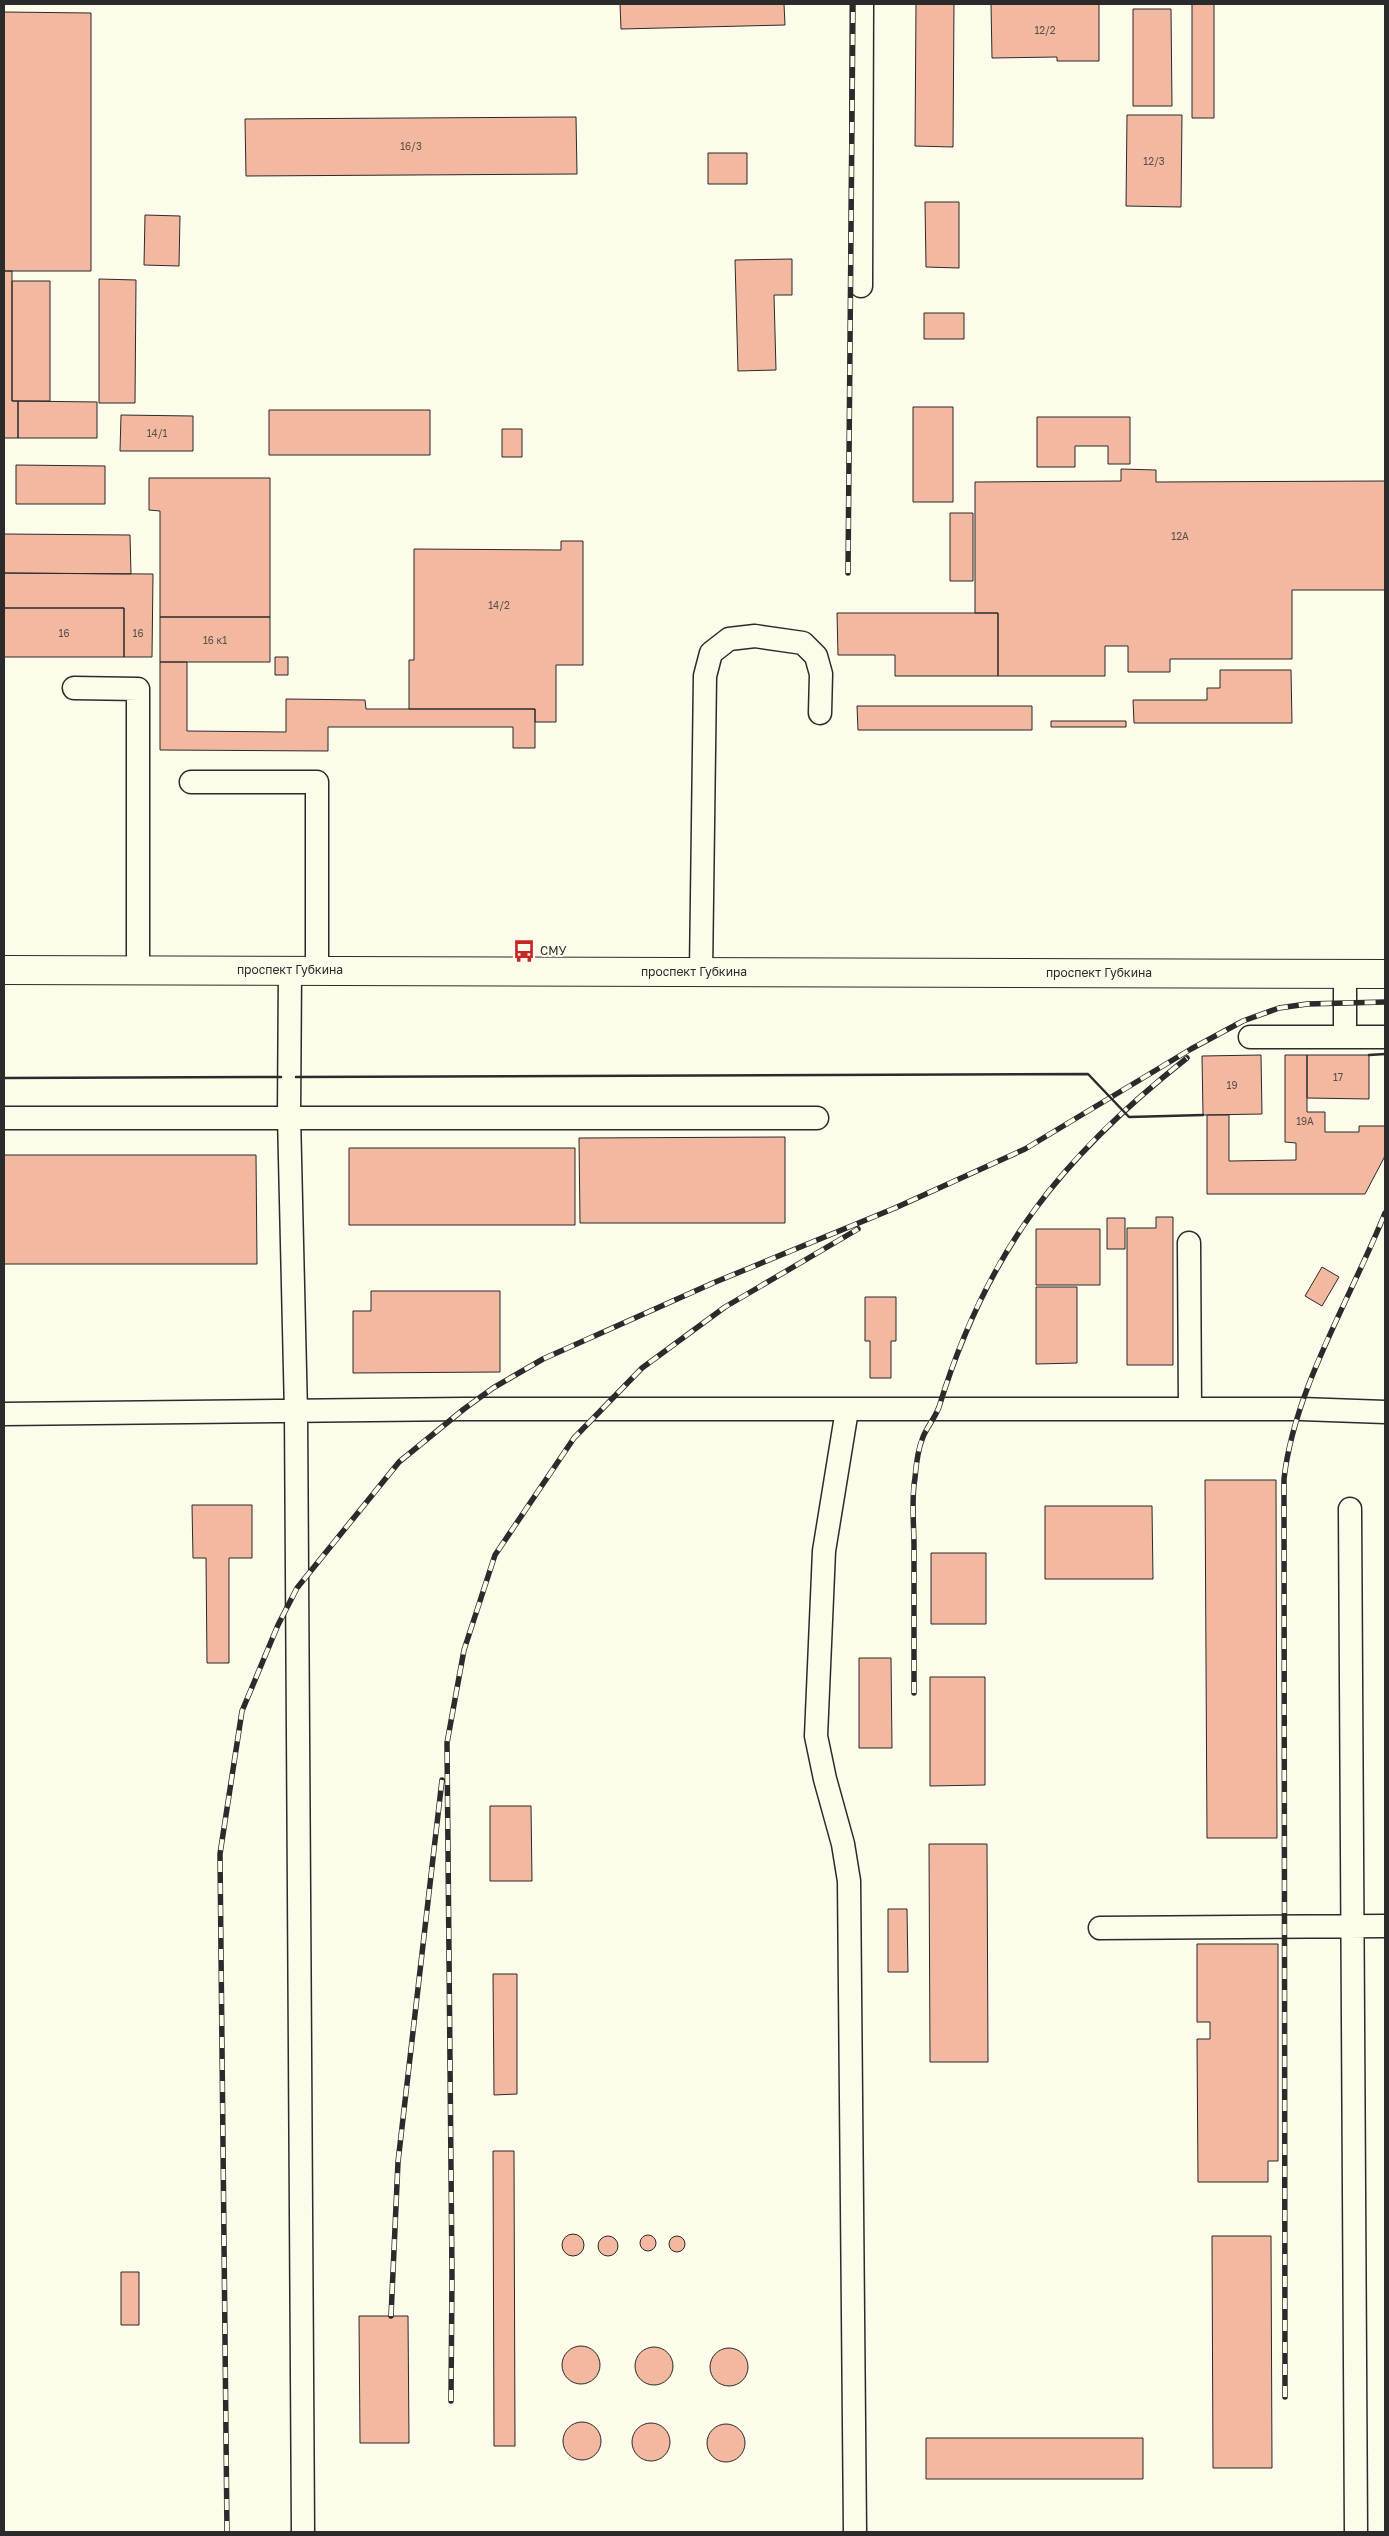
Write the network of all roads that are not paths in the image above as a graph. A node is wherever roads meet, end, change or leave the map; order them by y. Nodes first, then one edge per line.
1 (862, 4) edge
2 (861, 286) dead end
3 (74, 688) dead end
4 (820, 713) dead end
5 (191, 782) dead end
6 (4, 970) edge
7 (138, 970) junction
8 (290, 970) junction
9 (317, 970) junction
10 (701, 972) junction
11 (1345, 974) junction
12 (1385, 974) edge
13 (1250, 1037) dead end
14 (1345, 1037) junction
15 (1385, 1037) edge
16 (289, 1116) junction
17 (4, 1118) edge
18 (817, 1118) dead end
19 (1189, 1243) dead end
20 (1190, 1409) junction
21 (847, 1410) junction
22 (1385, 1412) edge
23 (296, 1413) junction
24 (4, 1414) edge
25 (1350, 1509) dead end
26 (1353, 1926) junction
27 (1385, 1926) edge
28 (1100, 1928) dead end
29 (303, 2532) edge
30 (855, 2532) edge
31 (1356, 2532) edge

1 - 2 lane
3 - 7 lane
4 - 10 lane
5 - 9 lane
6 - 7 main road, проспект Губкина
7 - 8 main road, проспект Губкина
8 - 9 main road, проспект Губкина
8 - 16 lane
9 - 10 main road, проспект Губкина
10 - 11 main road, проспект Губкина
11 - 12 main road, проспект Губкина
11 - 14 lane
13 - 14 lane
14 - 15 lane
16 - 17 lane
16 - 18 lane
16 - 23 lane
19 - 20 lane
20 - 21 lane
20 - 22 lane
21 - 23 lane
21 - 30 lane
23 - 24 lane
23 - 29 lane
25 - 26 lane
26 - 27 lane
26 - 28 lane
26 - 31 lane

